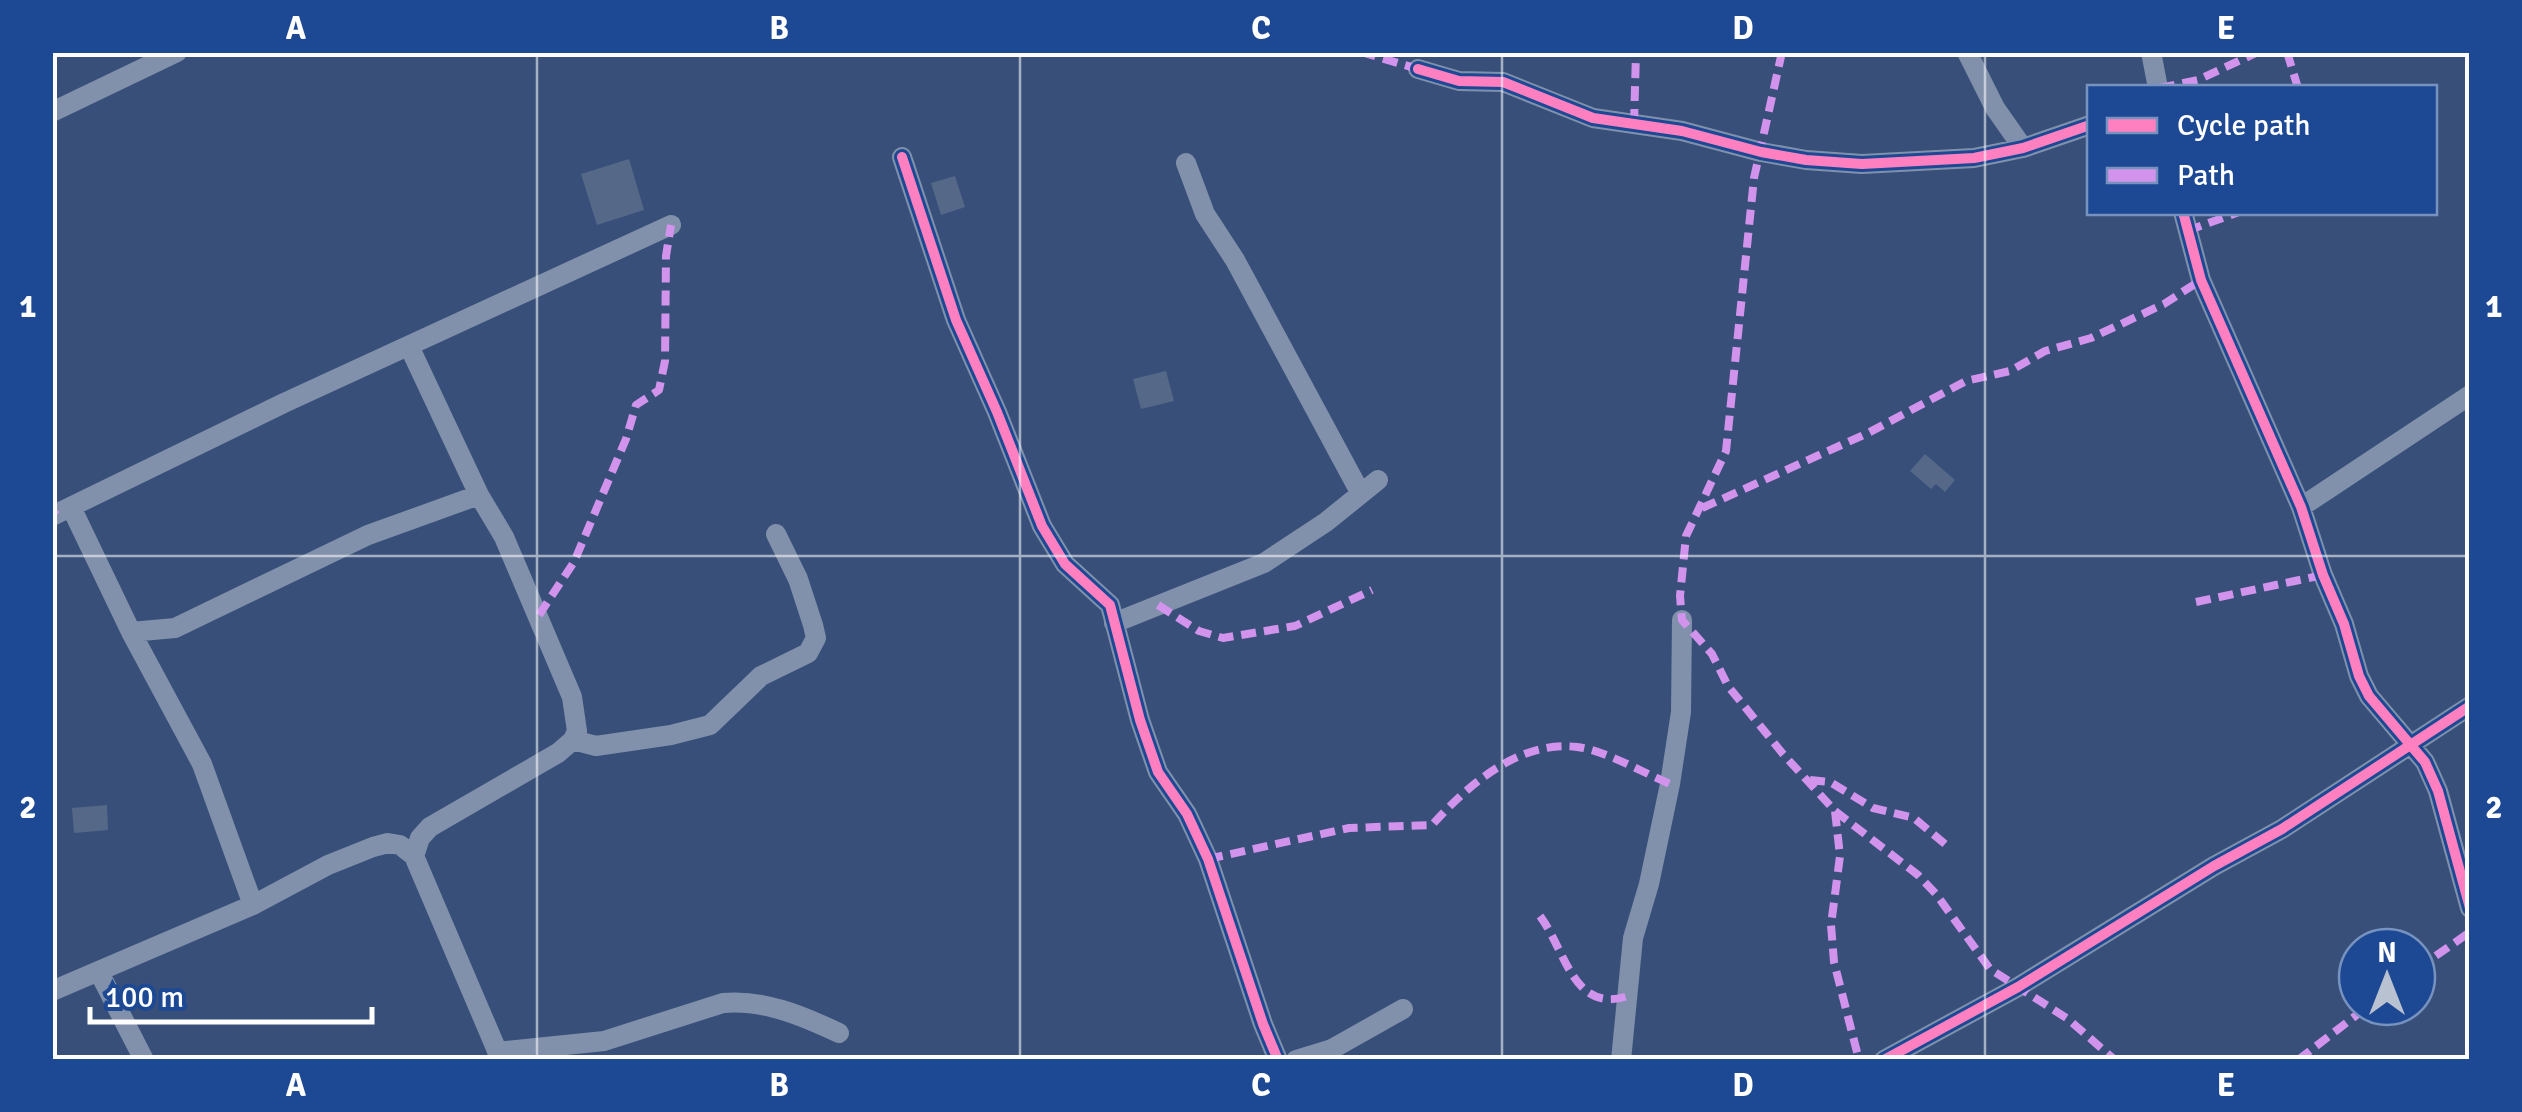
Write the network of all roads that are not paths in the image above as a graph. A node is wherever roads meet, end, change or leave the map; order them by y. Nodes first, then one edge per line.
1 (177, 52) edge
2 (1966, 52) edge
3 (2152, 52) edge
4 (1418, 69) dead end
5 (2158, 85) edge
6 (52, 112) edge
7 (2087, 125) edge
8 (2023, 148) junction
9 (902, 157) dead end
10 (1186, 164) dead end
11 (2183, 215) edge
12 (671, 226) dead end
13 (409, 346) junction
14 (2469, 395) edge
15 (479, 495) junction
16 (2301, 507) junction
17 (62, 512) edge
18 (776, 534) dead end
19 (1682, 620) dead end
20 (1114, 623) junction
21 (131, 632) junction
22 (2470, 706) edge
23 (572, 740) junction
24 (2411, 743) junction
25 (414, 856) junction
26 (253, 904) junction
27 (2470, 908) edge
28 (98, 972) junction
29 (52, 991) edge
30 (1403, 1009) dead end
31 (839, 1033) dead end
32 (499, 1056) edge
33 (144, 1060) edge
34 (1278, 1060) edge
35 (1296, 1060) edge
36 (1621, 1060) edge
37 (1884, 1060) edge

1 - 6 street
2 - 8 street
3 - 5 street
4 - 8 street
7 - 8 street
9 - 20 street
10 - 20 street
11 - 16 street
12 - 13 street
13 - 15 street
13 - 17 street
14 - 16 street
15 - 21 street
15 - 23 street
16 - 24 street
17 - 21 street
18 - 23 street
19 - 36 street
20 - 34 street
21 - 26 street
22 - 24 street
23 - 25 street
24 - 27 street
24 - 37 street
25 - 26 street
25 - 32 street
26 - 28 street
28 - 29 street
28 - 33 street
30 - 35 street
31 - 32 street

